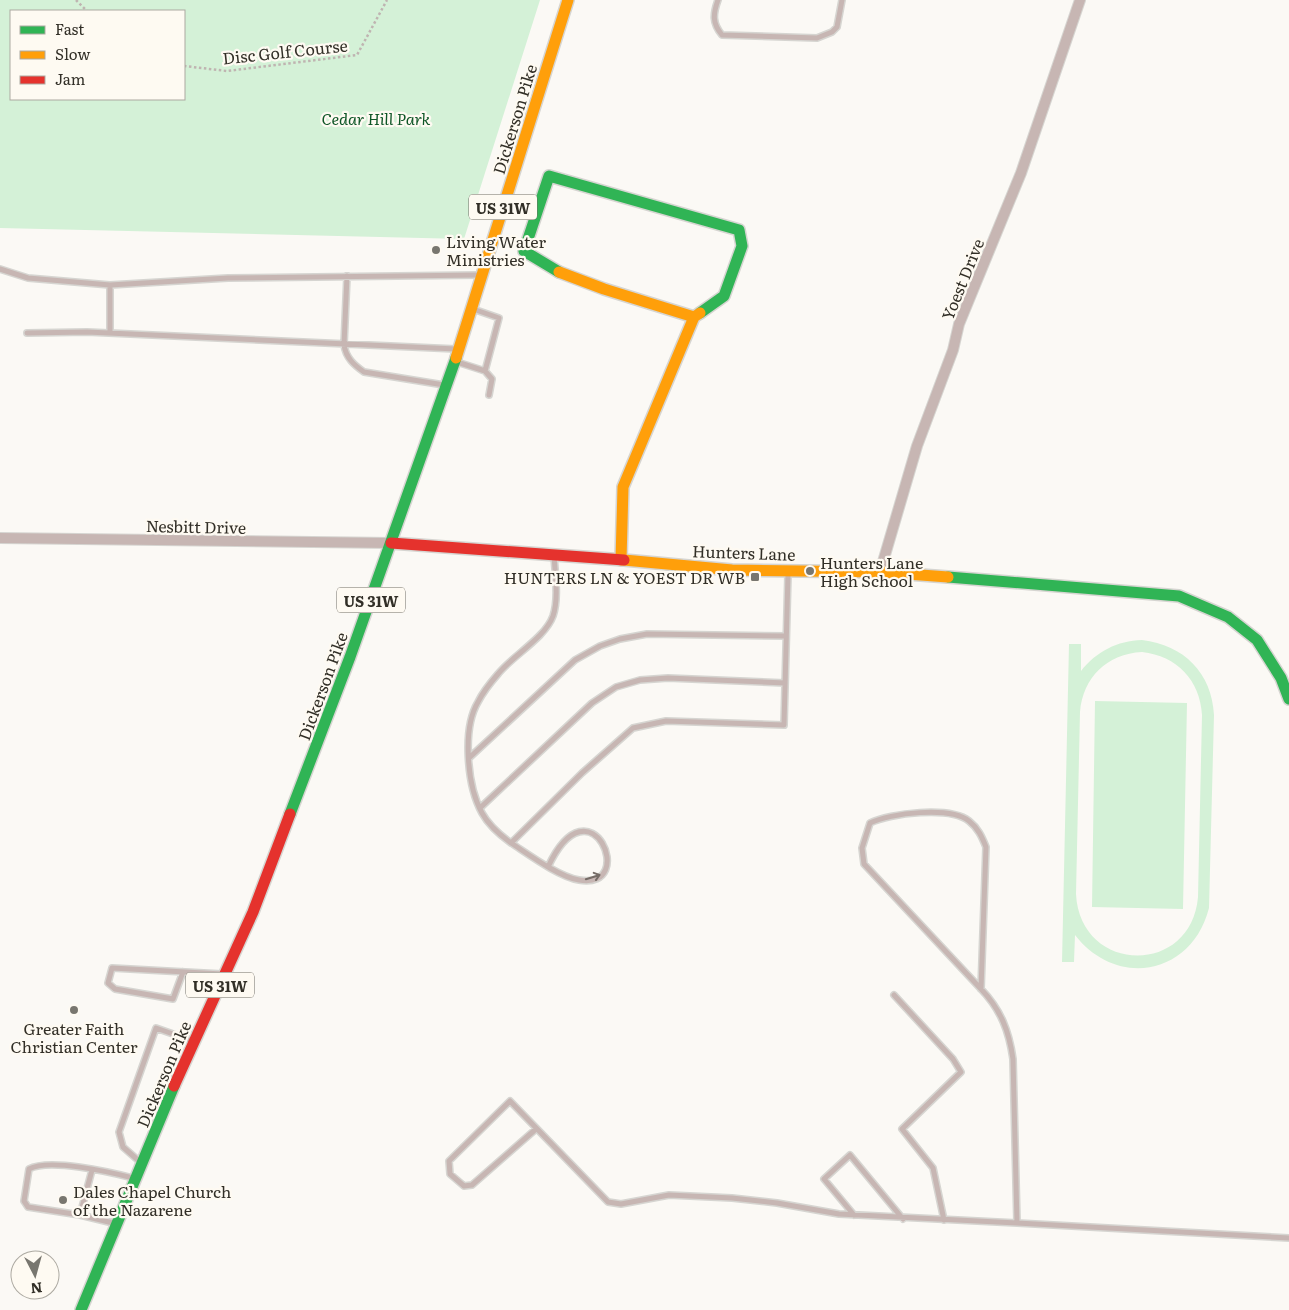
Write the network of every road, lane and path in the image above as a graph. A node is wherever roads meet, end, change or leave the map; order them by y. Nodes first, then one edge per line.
1 (76, 0) edge
2 (387, 0) edge
3 (568, 0) edge
4 (718, 0) edge
5 (842, 0) edge
6 (1080, 0) edge
7 (86, 10) edge
8 (185, 66) edge
9 (0, 269) edge
10 (482, 275) junction
11 (348, 276) junction
12 (110, 286) junction
13 (472, 308) junction
14 (694, 317) junction
15 (27, 333) dead end
16 (110, 333) junction
17 (344, 345) junction
18 (460, 349) junction
19 (455, 361) junction
20 (485, 371) junction
21 (447, 385) junction
22 (489, 395) dead end
23 (0, 538) edge
24 (391, 543) junction
25 (554, 554) junction
26 (620, 560) junction
27 (788, 570) junction
28 (880, 572) junction
29 (786, 636) junction
30 (786, 683) junction
31 (1289, 699) edge
32 (469, 758) junction
33 (480, 808) junction
34 (511, 843) junction
35 (548, 866) junction
36 (183, 972) junction
37 (225, 974) junction
38 (982, 989) junction
39 (894, 995) dead end
40 (193, 1041) junction
41 (536, 1129) junction
42 (142, 1163) junction
43 (92, 1170) junction
44 (136, 1179) junction
45 (80, 1215) junction
46 (854, 1215) junction
47 (903, 1219) junction
48 (944, 1220) junction
49 (1017, 1223) junction
50 (117, 1224) junction
51 (1289, 1238) edge
52 (81, 1310) edge

1 - 7 path
2 - 8 path, Disc Golf Course
3 - 10 street, Dickerson Pike / US 31W
4 - 5 lane
6 - 28 street, Yoest Drive
9 - 12 lane
10 - 11 lane
10 - 13 street, Dickerson Pike / US 31W
11 - 12 lane
11 - 17 lane
12 - 16 lane
13 - 18 street, Dickerson Pike / US 31W
13 - 20 lane
14 - 14 street
14 - 26 street
15 - 16 lane
16 - 17 lane
17 - 18 lane
17 - 21 lane
18 - 19 street, Dickerson Pike / US 31W
19 - 20 lane
19 - 21 street, Dickerson Pike / US 31W
20 - 22 lane
21 - 24 street, Dickerson Pike / US 31W
23 - 24 street, Nesbitt Drive
24 - 25 street, Hunters Lane
24 - 37 street, Dickerson Pike / US 31W
25 - 26 street, Hunters Lane
25 - 32 lane
26 - 27 street, Hunters Lane
27 - 28 street, Hunters Lane
27 - 29 lane
28 - 31 street, Hunters Lane
29 - 30 lane
29 - 32 lane
30 - 33 lane
30 - 34 lane
32 - 33 lane
33 - 34 lane
34 - 35 lane
35 -> 35 lane
36 - 36 lane
36 - 37 lane
37 - 40 street, Dickerson Pike / US 31W
38 - 38 lane
38 - 49 lane
39 - 48 lane
40 - 42 street, Dickerson Pike / US 31W
40 - 42 lane
41 - 41 lane
41 - 46 lane
42 - 44 street, Dickerson Pike / US 31W
43 - 44 lane
43 - 45 lane
43 - 45 lane
44 - 50 street, Dickerson Pike / US 31W
45 - 50 lane
46 - 47 lane
46 - 47 lane
47 - 48 lane
48 - 49 lane
49 - 51 lane
50 - 52 street, Dickerson Pike / US 31W

